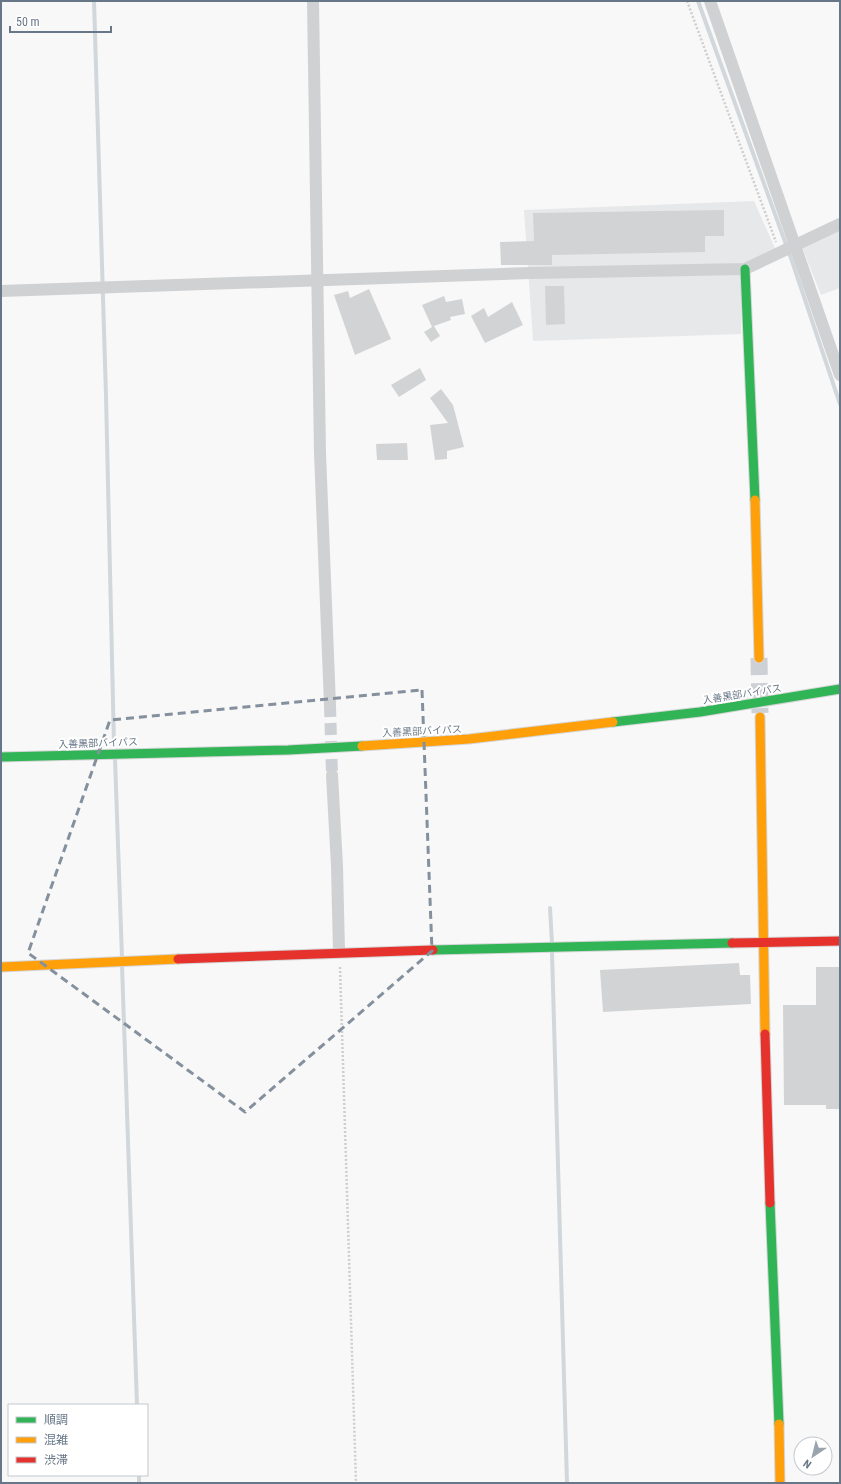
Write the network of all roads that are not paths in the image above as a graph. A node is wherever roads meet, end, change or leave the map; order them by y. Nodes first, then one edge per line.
1 (313, 1) edge
2 (710, 1) edge
3 (840, 224) edge
4 (796, 245) junction
5 (745, 269) junction
6 (317, 280) junction
7 (1, 291) edge
8 (840, 375) edge
9 (759, 658) tunnel mouth
10 (840, 689) edge
11 (330, 705) tunnel mouth
12 (760, 717) tunnel mouth
13 (1, 757) edge
14 (332, 775) tunnel mouth
15 (840, 941) edge
16 (762, 944) junction
17 (339, 952) junction
18 (1, 967) edge
19 (780, 1483) edge

1 - 6 street
2 - 4 street
3 - 4 street
4 - 5 street
4 - 8 street
5 - 6 street
5 - 9 main road
6 - 7 street
6 - 11 street
10 - 13 main road, 入善黒部バイパス
12 - 16 main road
14 - 17 street
15 - 16 main road
16 - 17 main road
16 - 19 main road
17 - 18 main road

